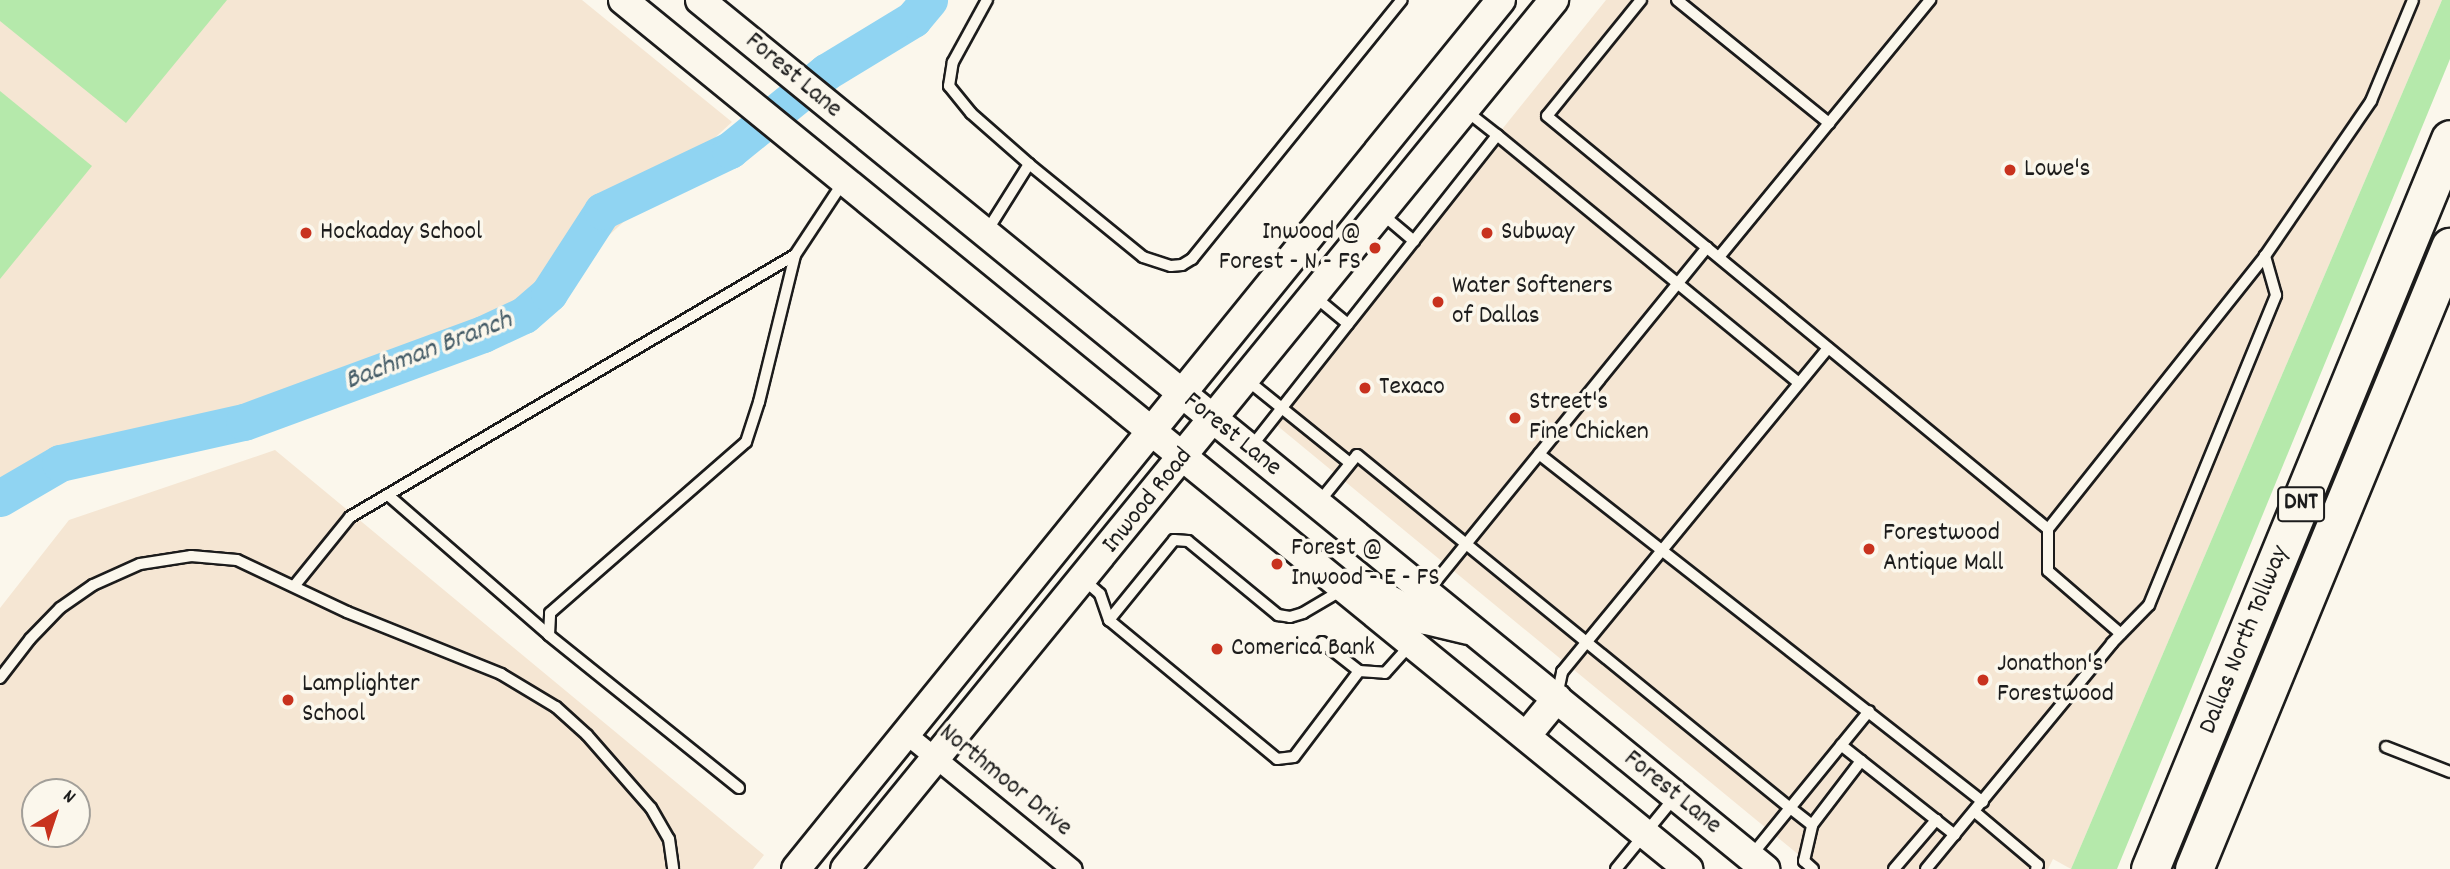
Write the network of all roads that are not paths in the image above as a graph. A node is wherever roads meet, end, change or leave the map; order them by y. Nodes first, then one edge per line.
1 (623, 0) edge
2 (700, 0) edge
3 (986, 0) edge
4 (1402, 0) edge
5 (1501, 0) edge
6 (1554, 0) edge
7 (1641, 0) edge
8 (1676, 0) edge
9 (1930, 0) edge
10 (2413, 0) edge
11 (1464, 110) junction
12 (1829, 123) junction
13 (1497, 135) junction
14 (2450, 139) edge
15 (1029, 164) junction
16 (844, 180) junction
17 (1349, 186) junction
18 (1381, 213) junction
19 (985, 233) junction
20 (1414, 240) junction
21 (1707, 247) junction
22 (2450, 247) edge
23 (795, 255) junction
24 (2265, 256) junction
25 (1719, 257) junction
26 (1678, 284) junction
27 (1314, 296) junction
28 (1348, 324) junction
29 (1828, 348) junction
30 (1246, 379) junction
31 (1798, 383) junction
32 (1180, 393) junction
33 (1282, 408) junction
34 (1213, 419) junction
35 (1151, 430) junction
36 (1249, 449) junction
37 (1539, 454) junction
38 (1184, 456) junction
39 (1350, 463) junction
40 (388, 495) junction
41 (1317, 504) junction
42 (2048, 529) junction
43 (1466, 544) junction
44 (1662, 550) junction
45 (1084, 580) junction
46 (295, 585) junction
47 (1345, 588) junction
48 (1426, 592) junction
49 (1110, 620) junction
50 (1474, 631) junction
51 (2121, 634) junction
52 (549, 635) junction
53 (1322, 642) dead end
54 (1587, 642) junction
55 (1412, 643) junction
56 (1359, 671) junction
57 (0, 678) edge
58 (1557, 698) junction
59 (1869, 711) junction
60 (905, 733) junction
61 (1526, 736) junction
62 (1841, 745) junction
63 (2386, 747) dead end
64 (936, 758) junction
65 (1861, 761) junction
66 (2450, 772) edge
67 (739, 788) dead end
68 (1675, 797) junction
69 (1983, 802) junction
70 (1790, 808) junction
71 (1975, 812) junction
72 (1936, 820) junction
73 (1812, 825) junction
74 (1644, 833) junction
75 (1955, 835) junction
76 (1758, 863) edge
77 (673, 869) edge
78 (796, 869) edge
79 (845, 869) edge
80 (1072, 869) edge
81 (1616, 869) edge
82 (1688, 869) edge
83 (1813, 869) edge
84 (1894, 869) edge
85 (1926, 869) edge
86 (2036, 869) edge
87 (2150, 869) edge
88 (2194, 869) edge

1 - 16 main road, Forest Lane
2 - 19 main road, Forest Lane
3 - 15 lane
4 - 15 lane
5 - 17 main road, Inwood Road
6 - 11 main road, Inwood Road
7 - 21 lane
8 - 12 lane
9 - 12 lane
10 - 24 lane
11 - 13 lane
11 - 18 main road, Inwood Road
12 - 25 lane
13 - 20 lane
13 - 26 lane
14 - 87 highway, Dallas North Tollway / DNT
15 - 19 lane
16 - 23 lane
16 - 35 main road, Forest Lane
17 - 18 main road
17 - 32 main road, Inwood Road
18 - 20 lane
18 - 27 main road, Inwood Road
19 - 32 main road, Forest Lane
20 - 28 lane
21 - 25 lane
21 - 26 lane
22 - 88 highway, Dallas North Tollway / DNT
23 - 40 lane
23 - 52 lane
24 - 42 lane
24 - 51 lane
25 - 29 lane
26 - 31 lane
26 - 37 lane
27 - 28 lane
27 - 30 main road, Inwood Road
28 - 33 lane
29 - 31 lane
29 - 42 lane
30 - 33 lane
30 - 34 main road, Inwood Road
31 - 44 lane
32 - 34 main road, Forest Lane
32 - 35 main road, Inwood Road
33 - 36 lane
33 - 39 lane
34 - 36 main road, Forest Lane
34 - 38 main road, Inwood Road
35 - 38 main road, Forest Lane
35 - 60 main road, Inwood Road
36 - 41 main road, Forest Lane
37 - 43 lane
37 - 44 lane
38 - 45 main road, Inwood Road
38 - 47 main road, Forest Lane
39 - 41 lane
39 - 43 lane
40 - 46 lane
40 - 52 lane
41 - 48 main road, Forest Lane
42 - 51 lane
43 - 48 lane
43 - 54 lane
44 - 54 lane
44 - 59 lane
45 - 49 lane
45 - 64 main road, Inwood Road
46 - 57 lane
46 - 77 lane
47 - 49 lane
47 - 50 main road
47 - 55 main road, Forest Lane
48 - 50 main road, Forest Lane
49 - 56 lane
50 - 58 main road, Forest Lane
51 - 69 lane
52 - 67 lane
53 - 56 lane
54 - 58 lane
54 - 70 lane
55 - 56 lane
55 - 61 main road, Forest Lane
58 - 61 main road
58 - 68 main road, Forest Lane
59 - 62 lane
59 - 69 lane
60 - 64 street, Northmoor Drive
60 - 78 main road, Inwood Road
61 - 74 main road, Forest Lane
62 - 65 lane
62 - 70 lane
63 - 66 lane
64 - 79 main road, Inwood Road
64 - 80 street, Northmoor Drive
65 - 72 lane
65 - 73 lane
68 - 74 lane
68 - 76 main road, Forest Lane
69 - 71 lane
70 - 73 lane
70 - 76 lane
71 - 75 lane
71 - 86 lane
72 - 75 lane
72 - 84 lane
73 - 83 lane
74 - 81 lane
74 - 82 main road, Forest Lane
75 - 85 lane

